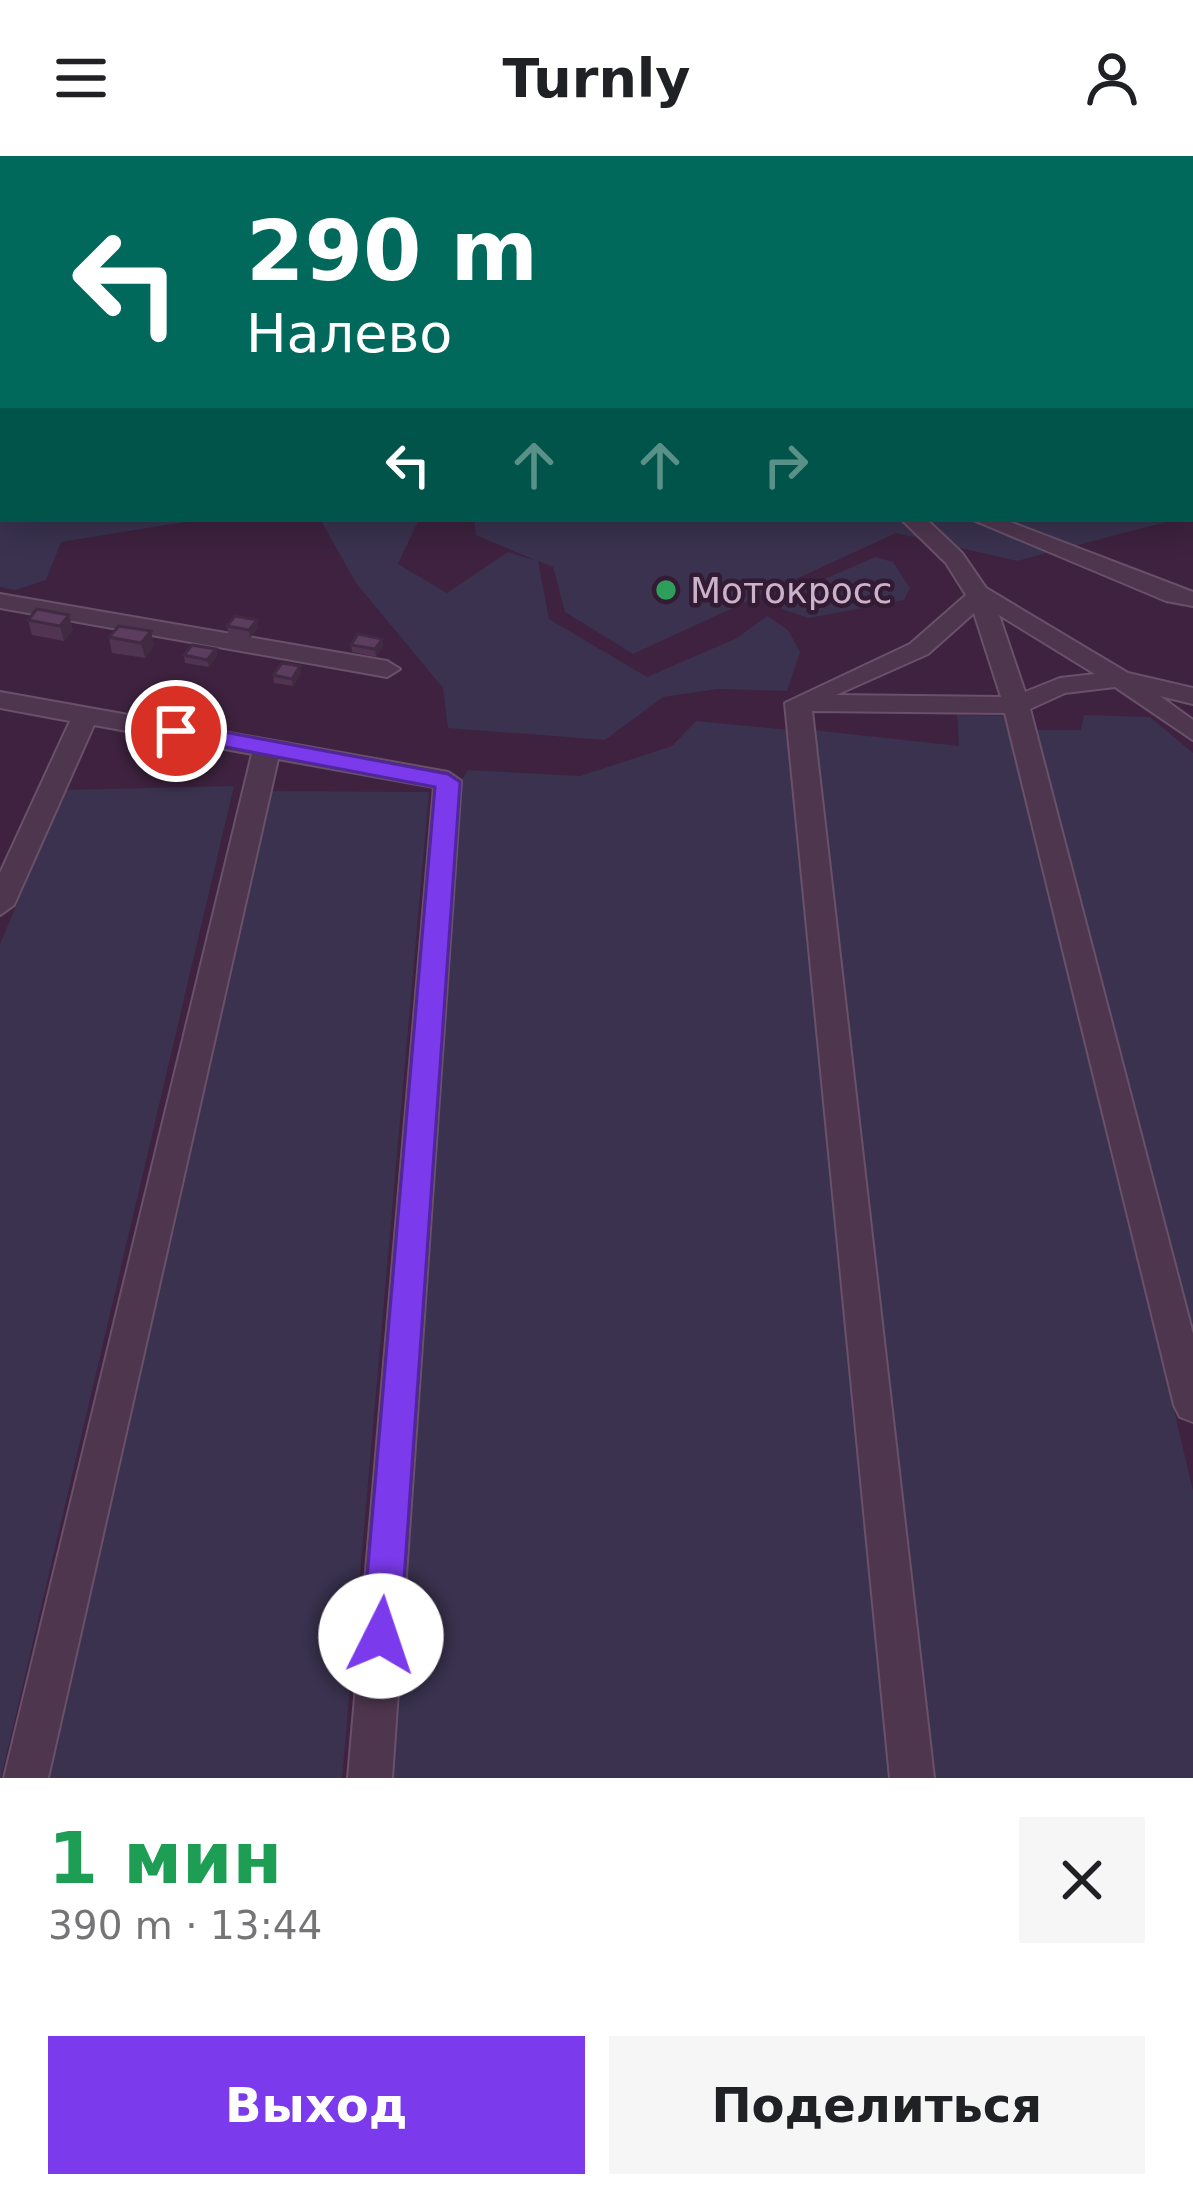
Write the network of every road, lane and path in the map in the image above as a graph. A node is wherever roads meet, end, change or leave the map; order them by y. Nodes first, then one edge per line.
1 (916, 522) edge
2 (989, 522) edge
3 (981, 595) junction
4 (1193, 598) edge
5 (0, 601) edge
6 (387, 669) dead end
7 (1120, 679) junction
8 (1193, 696) edge
9 (0, 700) edge
10 (798, 703) junction
11 (1016, 705) junction
12 (86, 714) junction
13 (1193, 732) edge
14 (267, 747) junction
15 (0, 905) edge
16 (1193, 1405) edge
17 (26, 1778) edge
18 (370, 1778) edge
19 (912, 1778) edge

1 - 3 street
2 - 4 street
3 - 7 street
3 - 10 street
3 - 11 street
5 - 6 street
7 - 8 street
7 - 11 street
7 - 13 street
9 - 12 street
10 - 11 street
10 - 19 street
11 - 16 street
12 - 14 street
12 - 15 street
14 - 17 street
14 - 18 street

